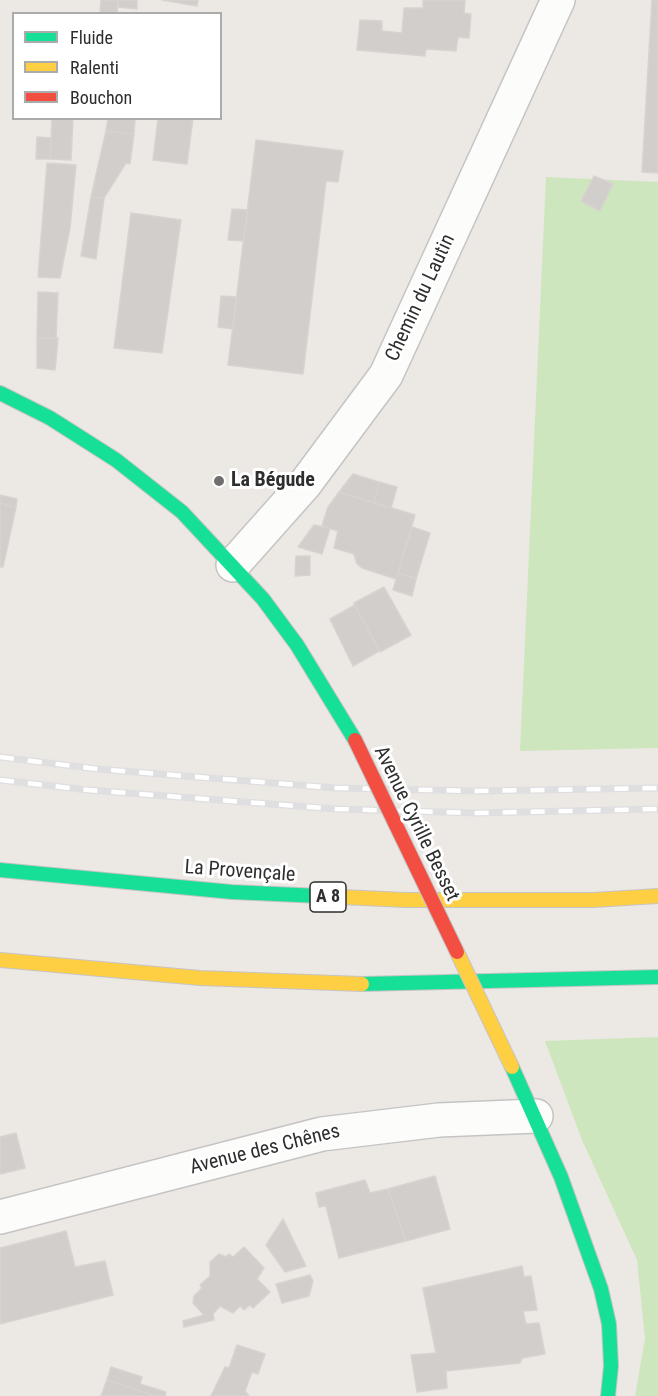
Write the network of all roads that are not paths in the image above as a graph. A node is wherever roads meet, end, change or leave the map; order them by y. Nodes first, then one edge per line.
1 (558, 0) edge
2 (0, 393) edge
3 (233, 565) junction
4 (0, 870) edge
5 (658, 896) edge
6 (0, 960) edge
7 (658, 977) edge
8 (536, 1116) junction
9 (0, 1217) edge
10 (608, 1396) edge

1 - 3 street, Chemin du Lautin
2 - 3 main road, Avenue Cyrille Besset
3 - 8 main road, Avenue Cyrille Besset, bridge
4 - 5 main road, La Provençale / A 8
6 - 7 main road
8 - 9 street, Avenue des Chênes
8 - 10 main road, Avenue Cyrille Besset

